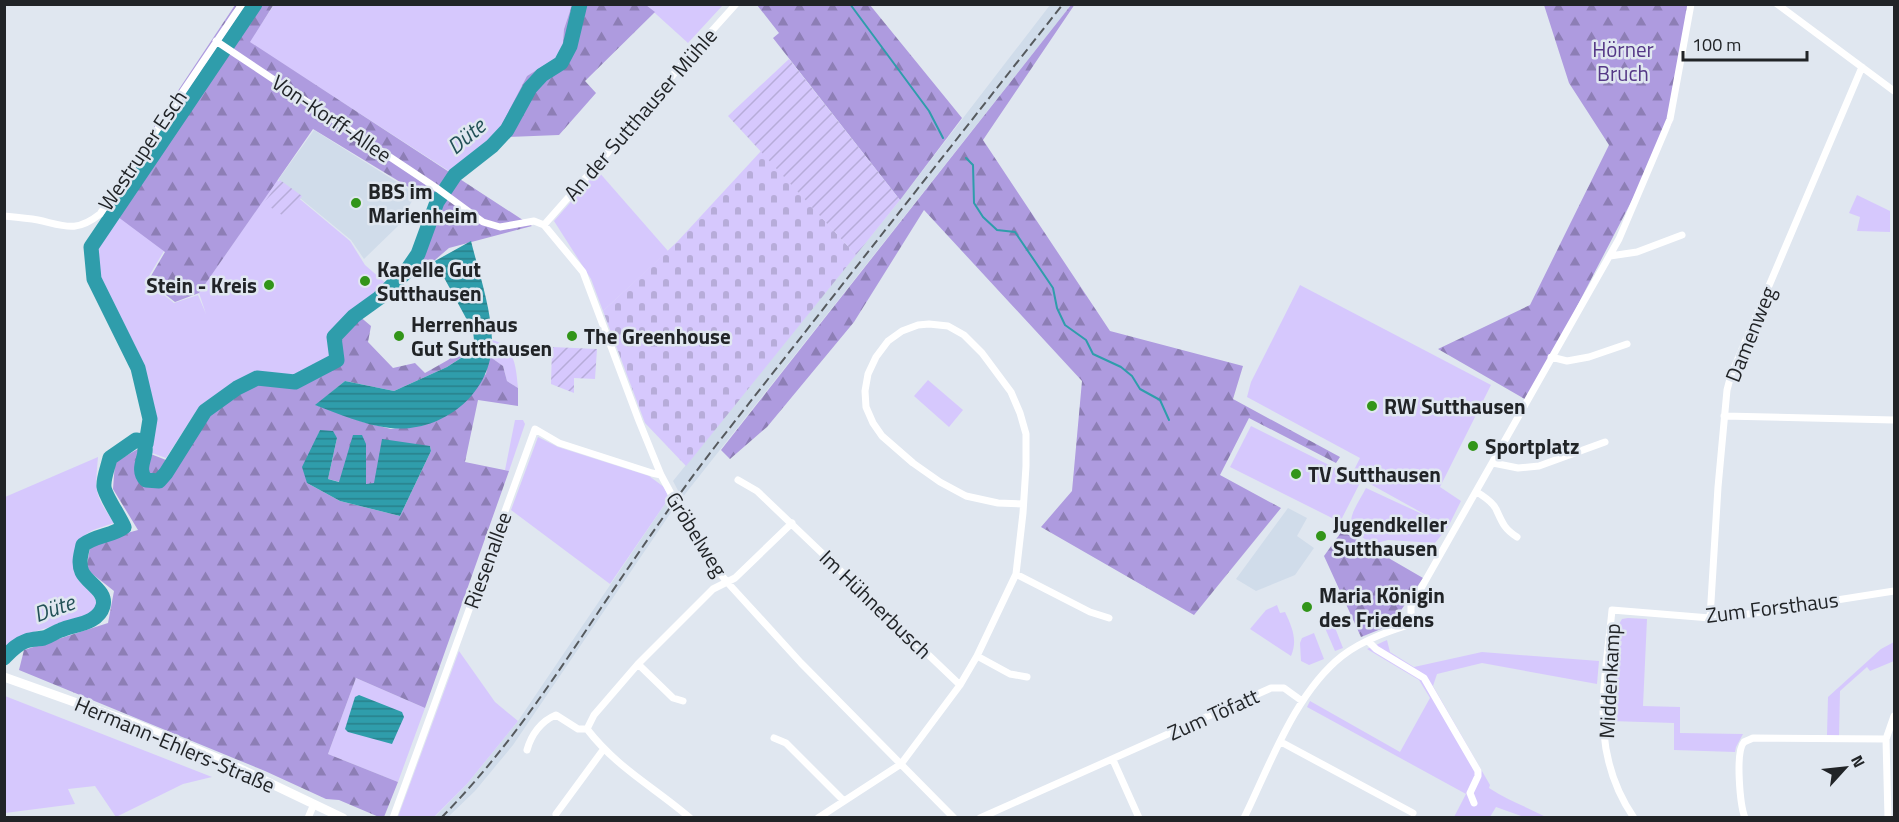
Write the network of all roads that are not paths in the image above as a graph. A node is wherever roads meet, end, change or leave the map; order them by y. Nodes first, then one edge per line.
1 (242, 4) edge
2 (736, 4) edge
3 (1691, 4) edge
4 (1777, 4) edge
5 (219, 43) junction
6 (1862, 67) junction
7 (1894, 91) edge
8 (4, 216) edge
9 (544, 225) junction
10 (1682, 235) dead end
11 (1610, 256) junction
12 (1627, 344) dead end
13 (1551, 357) junction
14 (1725, 416) junction
15 (1894, 420) edge
16 (1605, 442) dead end
17 (1493, 463) junction
18 (661, 475) junction
19 (738, 480) dead end
20 (1477, 492) junction
21 (1023, 504) junction
22 (792, 523) junction
23 (1517, 537) dead end
24 (1016, 574) junction
25 (726, 582) junction
26 (1894, 591) edge
27 (1612, 610) joint
28 (1109, 618) dead end
29 (1710, 618) junction
30 (1368, 641) junction
31 (977, 656) junction
32 (638, 664) junction
33 (1027, 677) dead end
34 (7, 678) edge
35 (960, 685) junction
36 (683, 701) dead end
37 (1302, 701) junction
38 (1894, 716) edge
39 (587, 729) junction
40 (774, 738) dead end
41 (1886, 739) junction
42 (1281, 742) junction
43 (527, 750) dead end
44 (603, 750) junction
45 (1113, 760) junction
46 (901, 764) junction
47 (844, 801) junction
48 (1474, 802) dead end
49 (314, 804) junction
50 (1413, 813) dead end
51 (556, 814) dead end
52 (1245, 817) edge
53 (308, 818) edge
54 (343, 818) edge
55 (393, 818) edge
56 (690, 818) edge
57 (818, 818) edge
58 (954, 818) edge
59 (980, 818) edge
60 (1139, 818) edge
61 (1634, 818) edge
62 (1745, 818) edge
63 (1888, 818) edge

1 - 5 street, Westruper Esch
2 - 9 street, An der Sutthauser Mühle
3 - 11 street
4 - 6 street
5 - 8 street, Westruper Esch
5 - 9 street, Von-Korff-Allee
6 - 7 street
6 - 14 street, Damenweg
9 - 18 street, Gröbelweg
10 - 11 street
11 - 13 street
12 - 13 street
13 - 17 street
14 - 15 street
14 - 29 street, Damenweg
16 - 17 street
17 - 20 street
18 - 25 street, Gröbelweg
18 - 55 street, Riesenallee
19 - 22 street, Im Hühnerbusch
20 - 23 street
20 - 30 street
21 - 21 street
21 - 24 street
22 - 25 street
22 - 35 street, Im Hühnerbusch
24 - 28 street
24 - 31 street
25 - 32 street
25 - 46 street, Gröbelweg
26 - 29 street, Zum Forsthaus
27 - 29 street, Zum Forsthaus
27 - 61 street, Middenkamp
30 - 37 street
30 - 48 street
31 - 33 street
31 - 35 street
32 - 36 street
32 - 39 street
34 - 49 street, Hermann-Ehlers-Straße
35 - 46 street
37 - 42 street
37 - 45 street, Zum Töfatt
38 - 41 street
39 - 43 street
39 - 44 street
40 - 47 street
41 - 62 street
41 - 63 street
42 - 50 street
42 - 52 street
44 - 51 street
44 - 56 street
45 - 59 street, Zum Töfatt
45 - 60 street
46 - 47 street
46 - 58 street, Gröbelweg
47 - 57 street
49 - 53 street
49 - 54 street, Hermann-Ehlers-Straße

